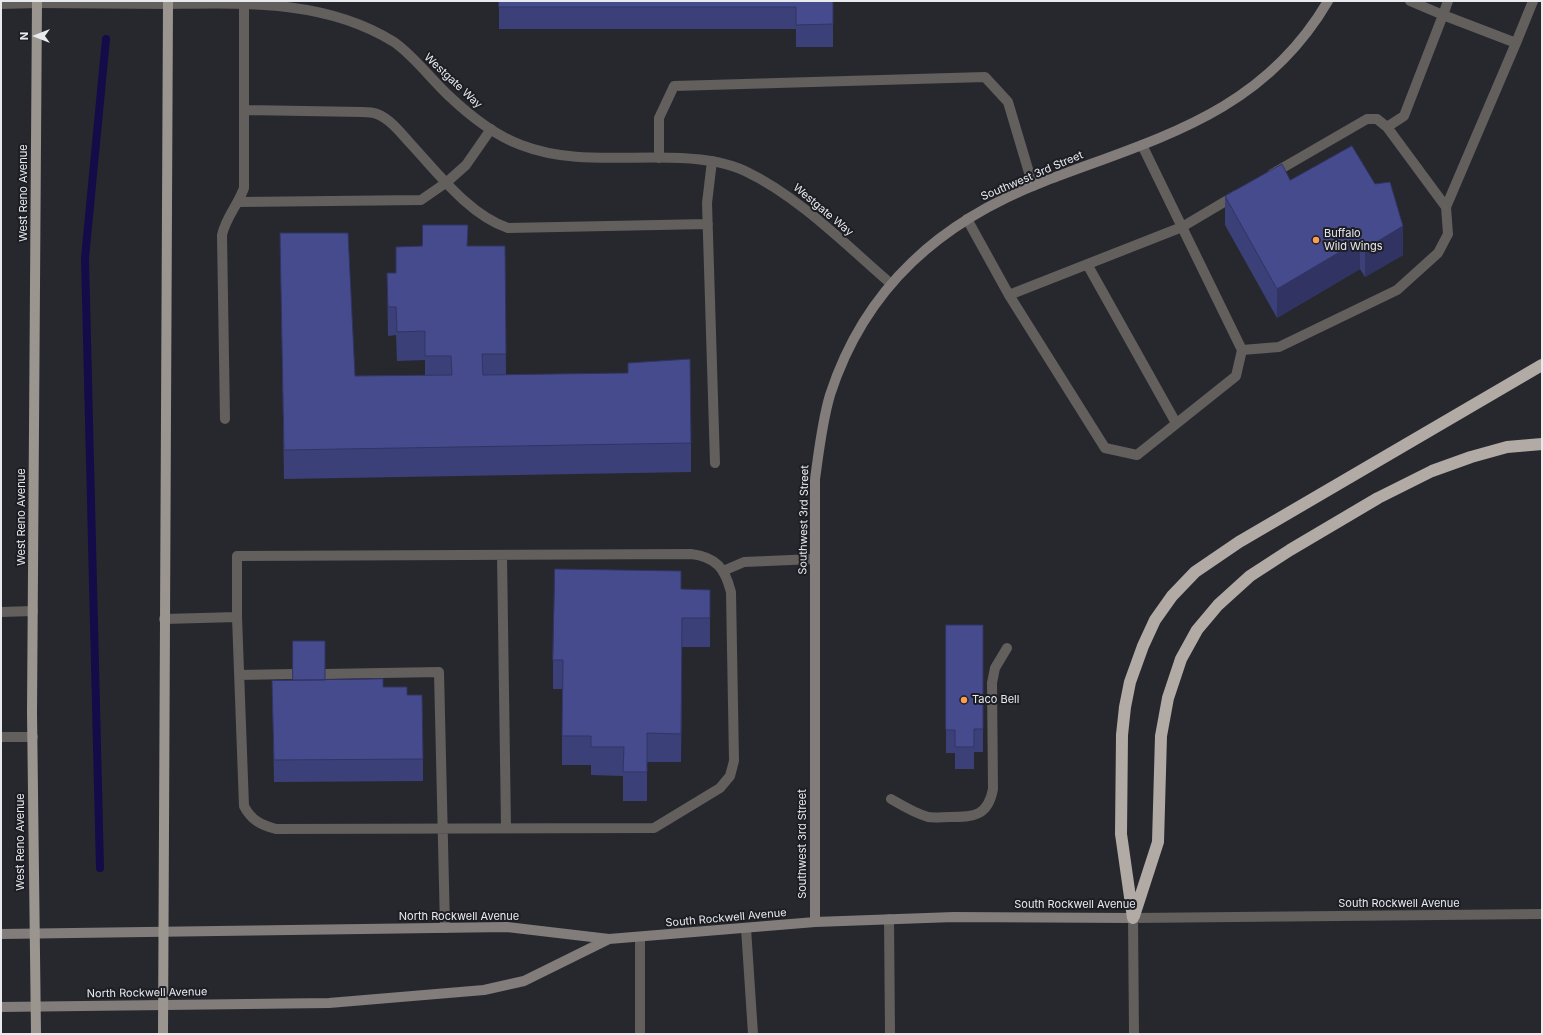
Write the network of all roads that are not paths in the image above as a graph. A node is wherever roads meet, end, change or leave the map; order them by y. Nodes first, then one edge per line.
1 (1328, 1) edge
2 (1410, 1) edge
3 (1448, 1) edge
4 (1532, 1) edge
5 (37, 2) edge
6 (168, 2) edge
7 (244, 3) junction
8 (1, 4) edge
9 (1443, 15) junction
10 (1516, 43) junction
11 (246, 110) junction
12 (1387, 127) junction
13 (491, 129) junction
14 (1142, 146) junction
15 (659, 158) junction
16 (712, 161) junction
17 (1262, 180) edge
18 (447, 182) junction
19 (1033, 186) junction
20 (1242, 192) edge
21 (239, 202) junction
22 (1446, 206) junction
23 (967, 219) junction
24 (708, 224) junction
25 (1182, 227) junction
26 (1087, 264) junction
27 (890, 283) junction
28 (1009, 295) junction
29 (1242, 350) junction
30 (1542, 366) edge
31 (225, 419) dead end
32 (1176, 423) junction
33 (1542, 444) edge
34 (715, 463) dead end
35 (502, 555) junction
36 (814, 559) junction
37 (724, 571) junction
38 (33, 611) junction
39 (1, 612) edge
40 (237, 617) junction
41 (164, 619) junction
42 (1007, 648) dead end
43 (292, 674) edge
44 (325, 674) edge
45 (239, 675) junction
46 (33, 736) junction
47 (1, 737) edge
48 (891, 799) dead end
49 (506, 828) junction
50 (442, 829) junction
51 (1542, 914) edge
52 (1134, 918) junction
53 (889, 919) junction
54 (815, 922) junction
55 (445, 928) junction
56 (746, 928) junction
57 (162, 932) junction
58 (34, 933) junction
59 (1, 934) edge
60 (640, 937) junction
61 (609, 939) junction
62 (163, 1005) junction
63 (36, 1006) junction
64 (1, 1007) edge
65 (36, 1034) edge
66 (163, 1034) edge
67 (640, 1034) edge
68 (753, 1034) edge
69 (890, 1034) edge
70 (1134, 1034) edge

1 - 14 main road, Southwest 3rd Street
2 - 9 street
3 - 9 street
4 - 10 street
5 - 6 street, Westgate Way
5 - 8 street, Westgate Way
5 - 38 main road, West Reno Avenue
6 - 7 street, Westgate Way
6 - 41 main road
7 - 11 street
7 - 13 street, Westgate Way
9 - 10 street
9 - 12 street
10 - 22 street
11 - 18 street
11 - 21 street
12 - 17 street
12 - 22 street
13 - 15 street, Westgate Way
13 - 18 street
14 - 19 main road, Southwest 3rd Street
14 - 25 street
15 - 16 street, Westgate Way
15 - 19 street
16 - 24 street
16 - 27 street, Westgate Way
18 - 21 street
18 - 24 street
19 - 23 main road, Southwest 3rd Street
20 - 25 street
21 - 31 street
22 - 29 street
23 - 27 main road, Southwest 3rd Street
23 - 28 street
24 - 34 street
25 - 26 street
25 - 29 street
26 - 28 street
26 - 32 street
27 - 36 main road, Southwest 3rd Street
28 - 32 street
29 - 32 street
30 - 52 highway
33 - 52 highway
35 - 37 street
35 - 40 street
35 - 49 street
36 - 37 street
36 - 54 main road, Southwest 3rd Street
37 - 49 street
38 - 39 street
38 - 46 main road, West Reno Avenue
40 - 41 street
40 - 45 street
41 - 57 main road
42 - 48 street
43 - 45 street
44 - 50 street
45 - 50 street
46 - 47 street
46 - 58 main road, West Reno Avenue
49 - 50 street
50 - 55 street
51 - 52 street, South Rockwell Avenue
52 - 53 main road, South Rockwell Avenue
52 - 70 street
53 - 54 main road, South Rockwell Avenue
53 - 69 street
54 - 56 main road, South Rockwell Avenue
55 - 57 main road, North Rockwell Avenue
55 - 61 main road, North Rockwell Avenue
56 - 60 main road, South Rockwell Avenue
56 - 68 street
57 - 58 main road, North Rockwell Avenue
57 - 62 main road
58 - 59 main road, North Rockwell Avenue
58 - 63 main road, West Reno Avenue
60 - 61 main road, South Rockwell Avenue
60 - 67 street
61 - 62 main road, North Rockwell Avenue
62 - 63 main road, North Rockwell Avenue
62 - 66 main road
63 - 64 main road, North Rockwell Avenue
63 - 65 main road, West Reno Avenue

